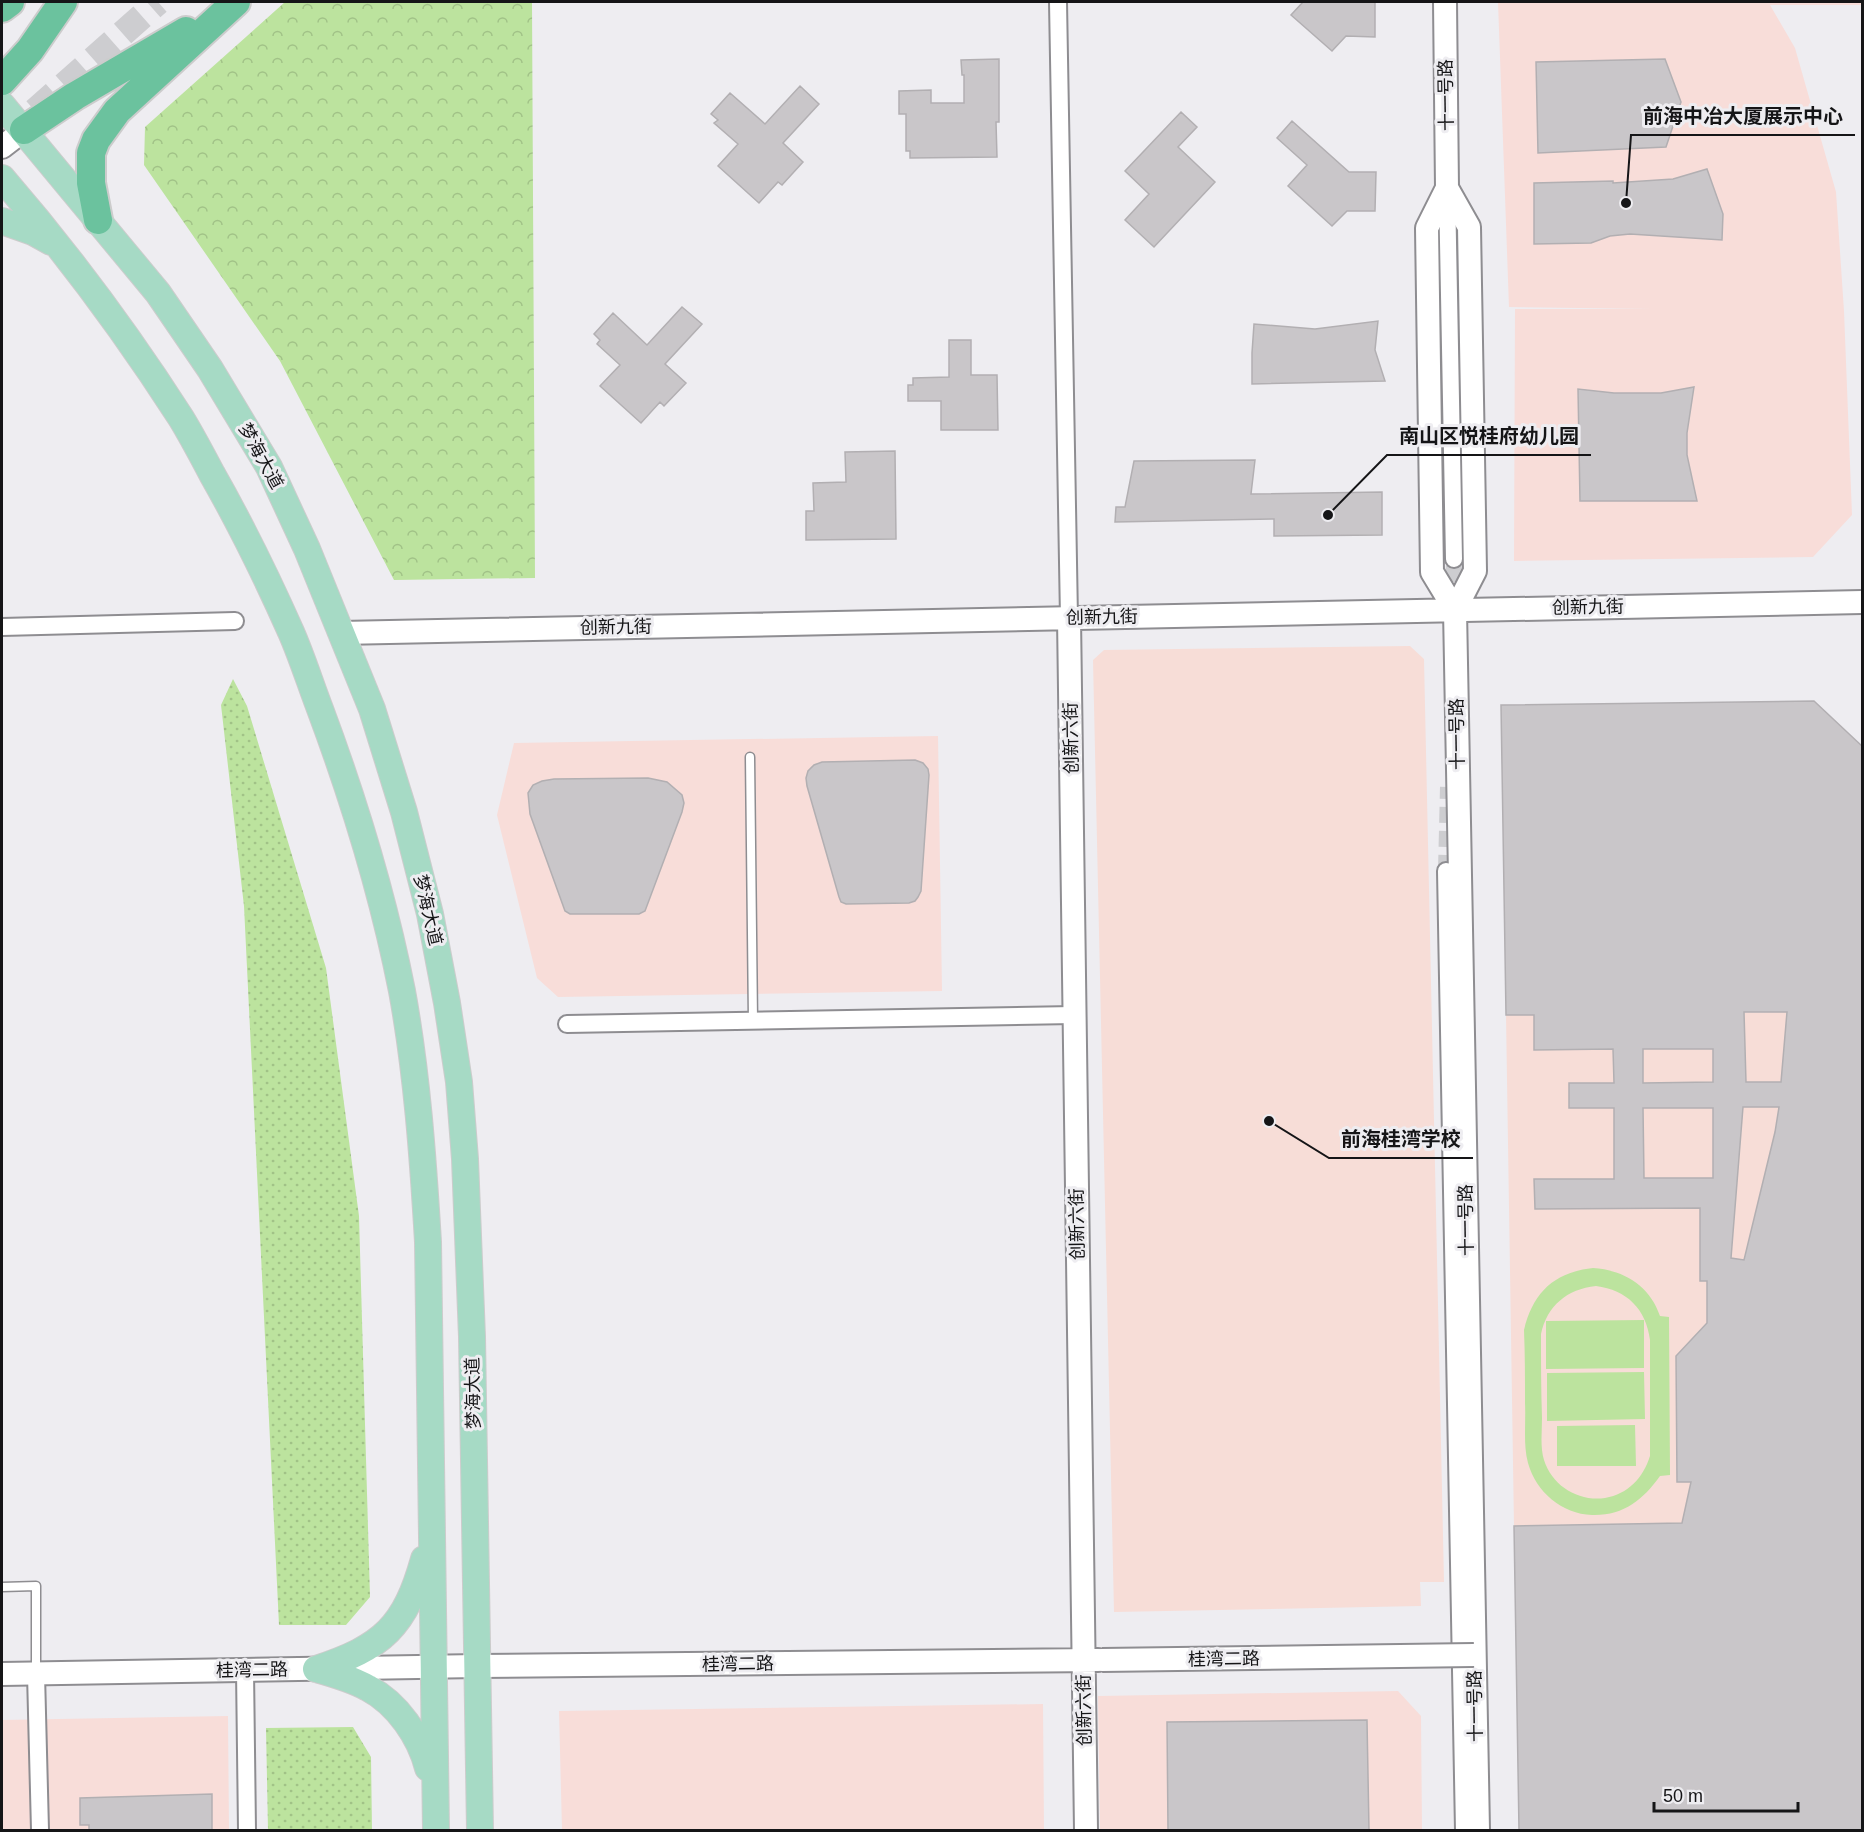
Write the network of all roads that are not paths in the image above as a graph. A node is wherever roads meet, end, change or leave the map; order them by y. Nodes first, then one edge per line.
1 (10, 2) edge
2 (63, 2) edge
3 (230, 2) edge
4 (236, 2) edge
5 (1058, 2) edge
6 (1445, 2) edge
7 (2, 8) edge
8 (2, 81) edge
9 (2, 105) edge
10 (13, 139) edge
11 (2, 178) edge
12 (1448, 188) junction
13 (98, 220) junction
14 (2, 221) edge
15 (58, 246) junction
16 (1454, 558) tunnel mouth
17 (1863, 602) edge
18 (1455, 610) junction
19 (1069, 618) junction
20 (235, 621) dead end
21 (2, 627) edge
22 (341, 633) junction
23 (750, 757) dead end
24 (1446, 871) tunnel mouth
25 (1074, 1015) junction
26 (753, 1021) junction
27 (567, 1024) dead end
28 (431, 1532) junction
29 (2, 1587) edge
30 (1474, 1655) junction
31 (1093, 1660) junction
32 (477, 1666) junction
33 (433, 1667) junction
34 (316, 1669) junction
35 (245, 1670) junction
36 (2, 1674) edge
37 (36, 1674) junction
38 (435, 1794) junction
39 (40, 1830) edge
40 (247, 1830) edge
41 (436, 1830) edge
42 (480, 1830) edge
43 (1086, 1830) edge
44 (1464, 1830) edge
45 (1478, 1830) edge

1 - 7 highway
2 - 8 highway
3 - 10 highway
4 - 13 highway
5 - 19 street
6 - 12 street, 十一号路
9 - 10 main road, 梦海大道
10 - 13 main road, 梦海大道
11 - 15 main road
12 - 16 street
12 - 18 street, 十一号路
12 - 18 street, 十一号路
13 - 22 main road, 梦海大道
14 - 15 main road
15 - 28 main road
17 - 18 street, 创新九街
18 - 19 street, 创新九街
18 - 30 street, 十一号路
19 - 22 street, 创新九街
19 - 25 street, 创新六街
20 - 21 street
22 - 32 main road, 梦海大道
23 - 26 lane
24 - 44 street
25 - 26 street
25 - 31 street, 创新六街
26 - 27 street
28 - 33 main road
28 - 34 main road
29 - 37 lane
30 - 31 street, 桂湾二路, bridge
30 - 45 street, 十一号路
31 - 32 street, 桂湾二路
31 - 43 street, 创新六街
32 - 33 street, 桂湾二路
32 - 42 main road, 梦海大道
33 - 34 street, 桂湾二路
33 - 38 main road
34 - 35 street, 桂湾二路
34 - 38 main road
35 - 37 street, 桂湾二路
35 - 40 street
36 - 37 street, 桂湾二路
37 - 39 street
38 - 41 main road

